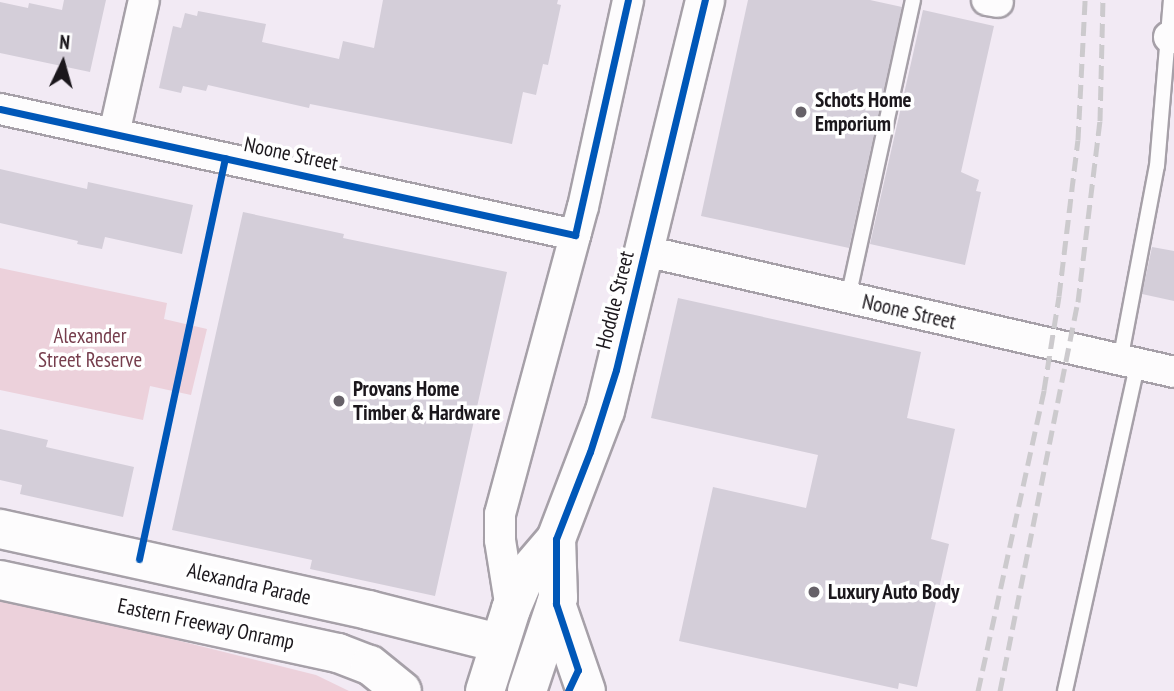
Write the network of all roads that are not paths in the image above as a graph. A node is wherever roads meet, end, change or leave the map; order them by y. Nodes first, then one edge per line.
1 (144, 0) edge
2 (628, 0) edge
3 (705, 0) edge
4 (913, 0) edge
5 (1171, 0) edge
6 (1172, 37) edge
7 (0, 109) edge
8 (114, 134) junction
9 (575, 234) junction
10 (645, 251) junction
11 (848, 298) junction
12 (1129, 363) junction
13 (1174, 372) edge
14 (0, 528) edge
15 (556, 539) junction
16 (0, 580) edge
17 (556, 604) junction
18 (505, 626) junction
19 (402, 691) edge
20 (485, 691) edge
21 (526, 691) edge
22 (586, 691) edge
23 (1065, 691) edge

1 - 8 street
2 - 9 street, Hoddle Street
3 - 10 main road, Hoddle Street
4 - 11 lane
5 - 6 lane
6 - 12 lane
7 - 8 street, Noone Street
8 - 9 street, Noone Street
9 - 18 street, Hoddle Street
10 - 11 street, Noone Street
10 - 15 main road, Hoddle Street
11 - 12 street, Noone Street
12 - 13 street, Noone Street
12 - 23 lane
14 - 18 main road, Alexandra Parade
15 - 17 main road, Hoddle Street
15 - 18 main road, Hoddle Street
16 - 19 main road, Eastern Freeway Onramp
17 - 21 main road, Hoddle Street
17 - 22 main road
18 - 20 main road, Hoddle Street
18 - 21 main road

